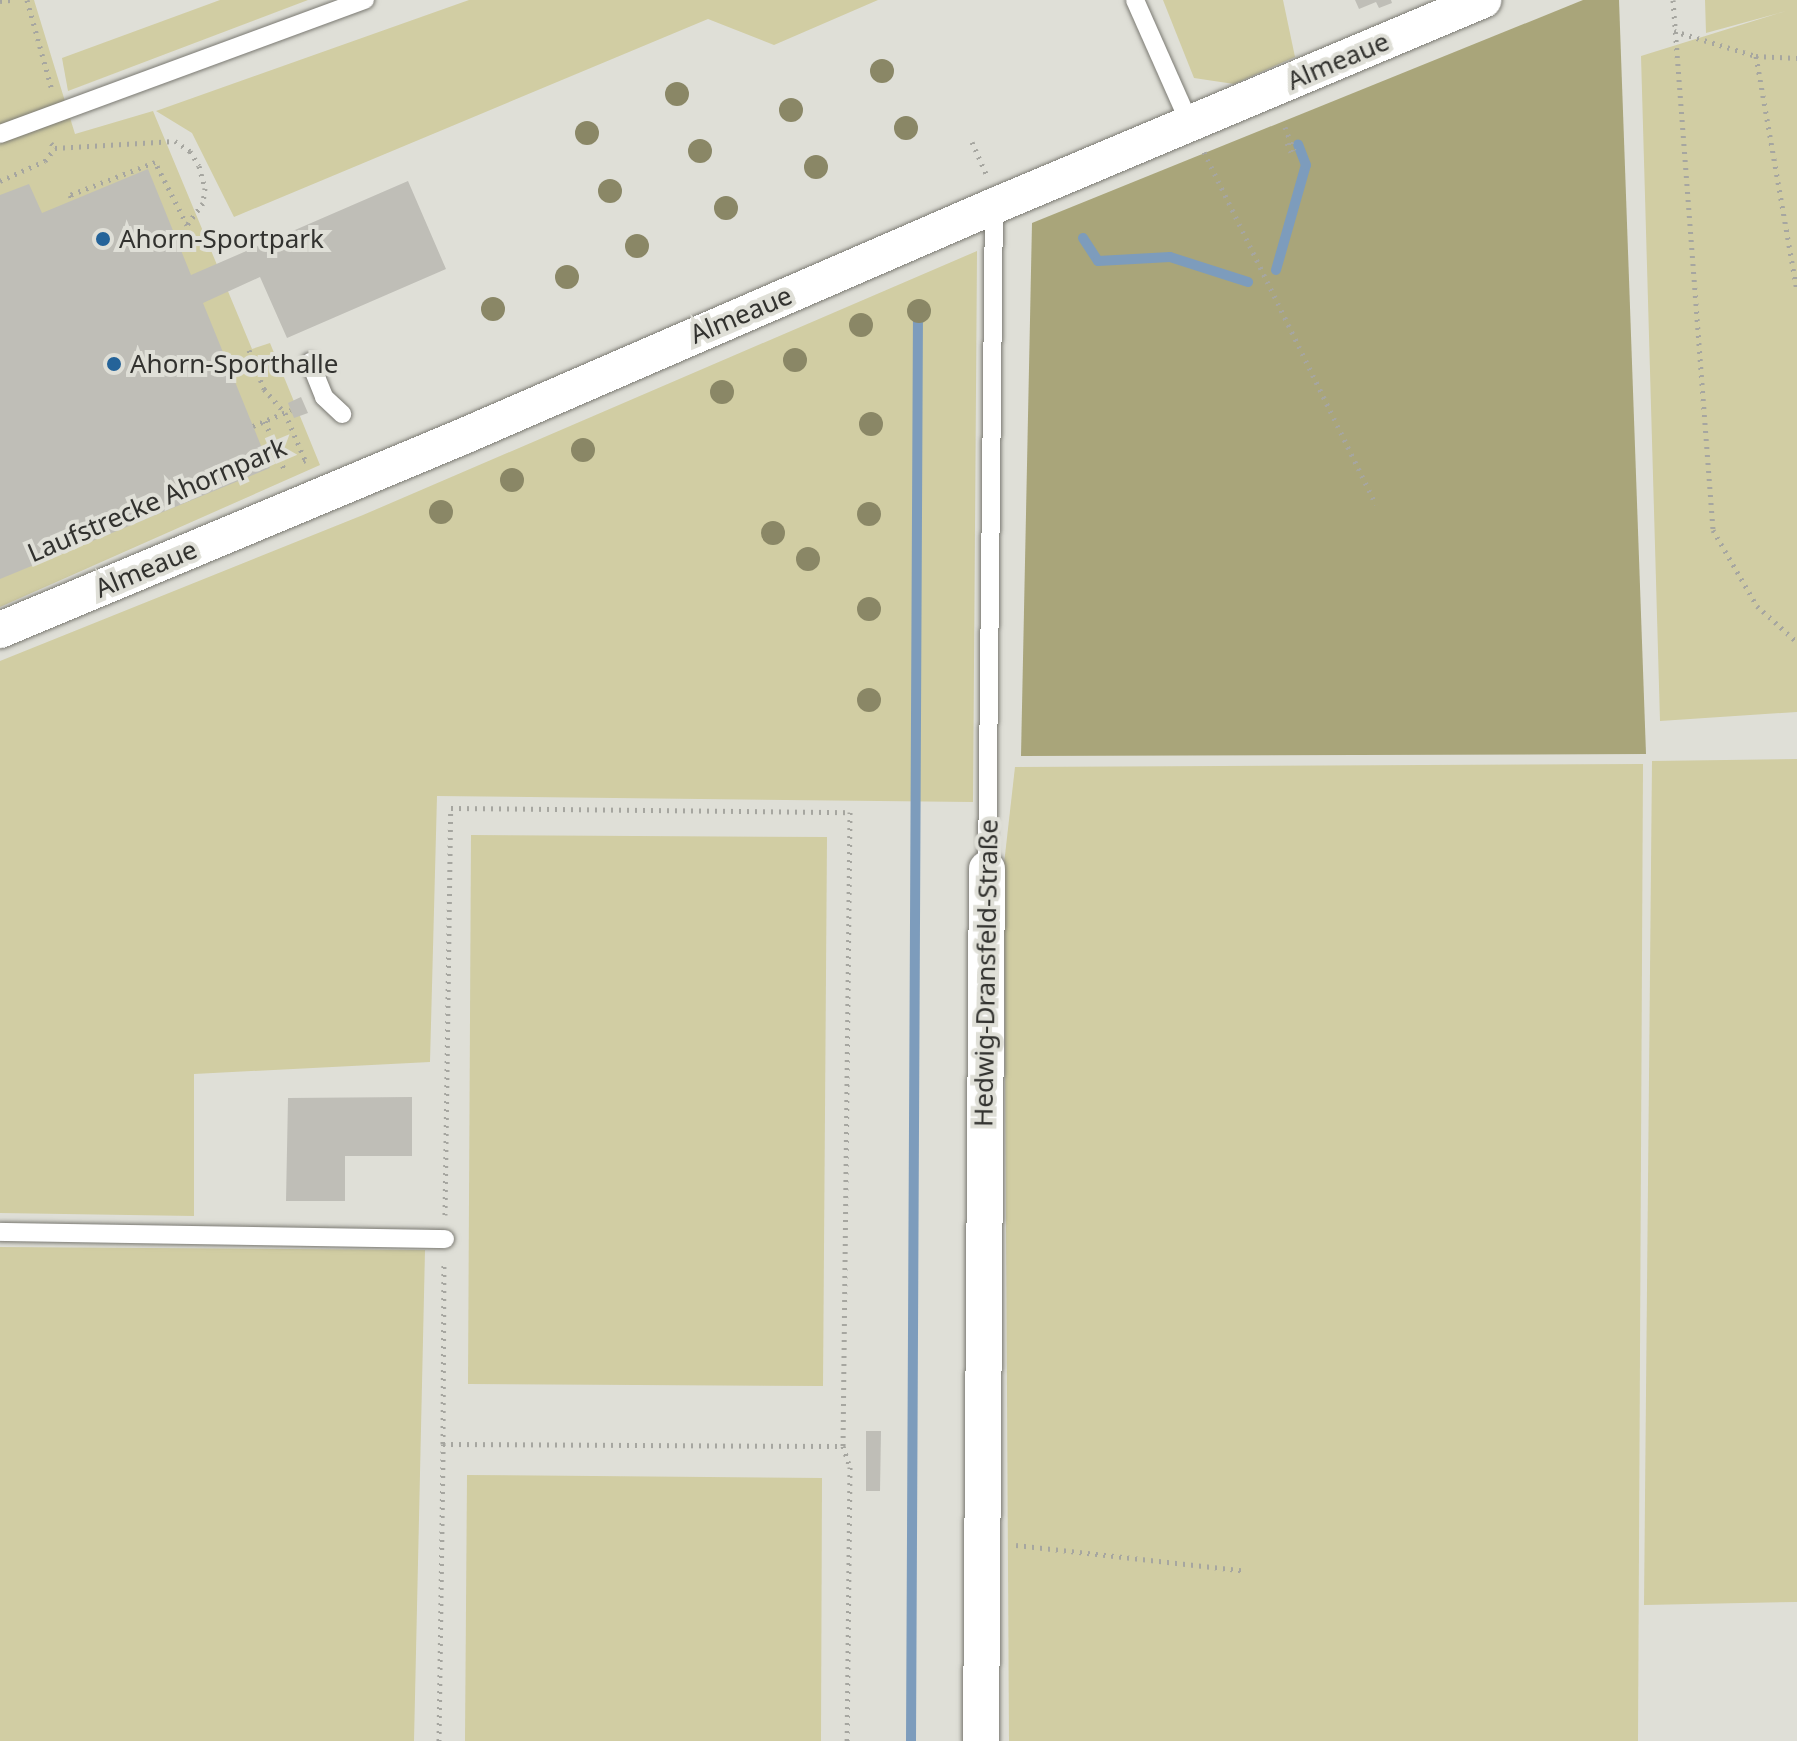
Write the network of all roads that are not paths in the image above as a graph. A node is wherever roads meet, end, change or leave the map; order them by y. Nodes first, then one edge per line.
1 (365, 0) edge
2 (1135, 0) edge
3 (1483, 0) edge
4 (1190, 124) junction
5 (0, 134) edge
6 (994, 206) junction
7 (310, 362) dead end
8 (342, 414) dead end
9 (0, 630) edge
10 (987, 869) joint
11 (0, 1232) edge
12 (445, 1239) road end
13 (981, 1741) edge

1 - 5 lane
2 - 4 lane
3 - 4 street, Almeaue
4 - 6 street, Almeaue
6 - 9 street, Almeaue
6 - 10 lane, Hedwig-Dransfeld-Straße
7 - 8 lane
10 - 13 street, Hedwig-Dransfeld-Straße
11 - 12 lane

